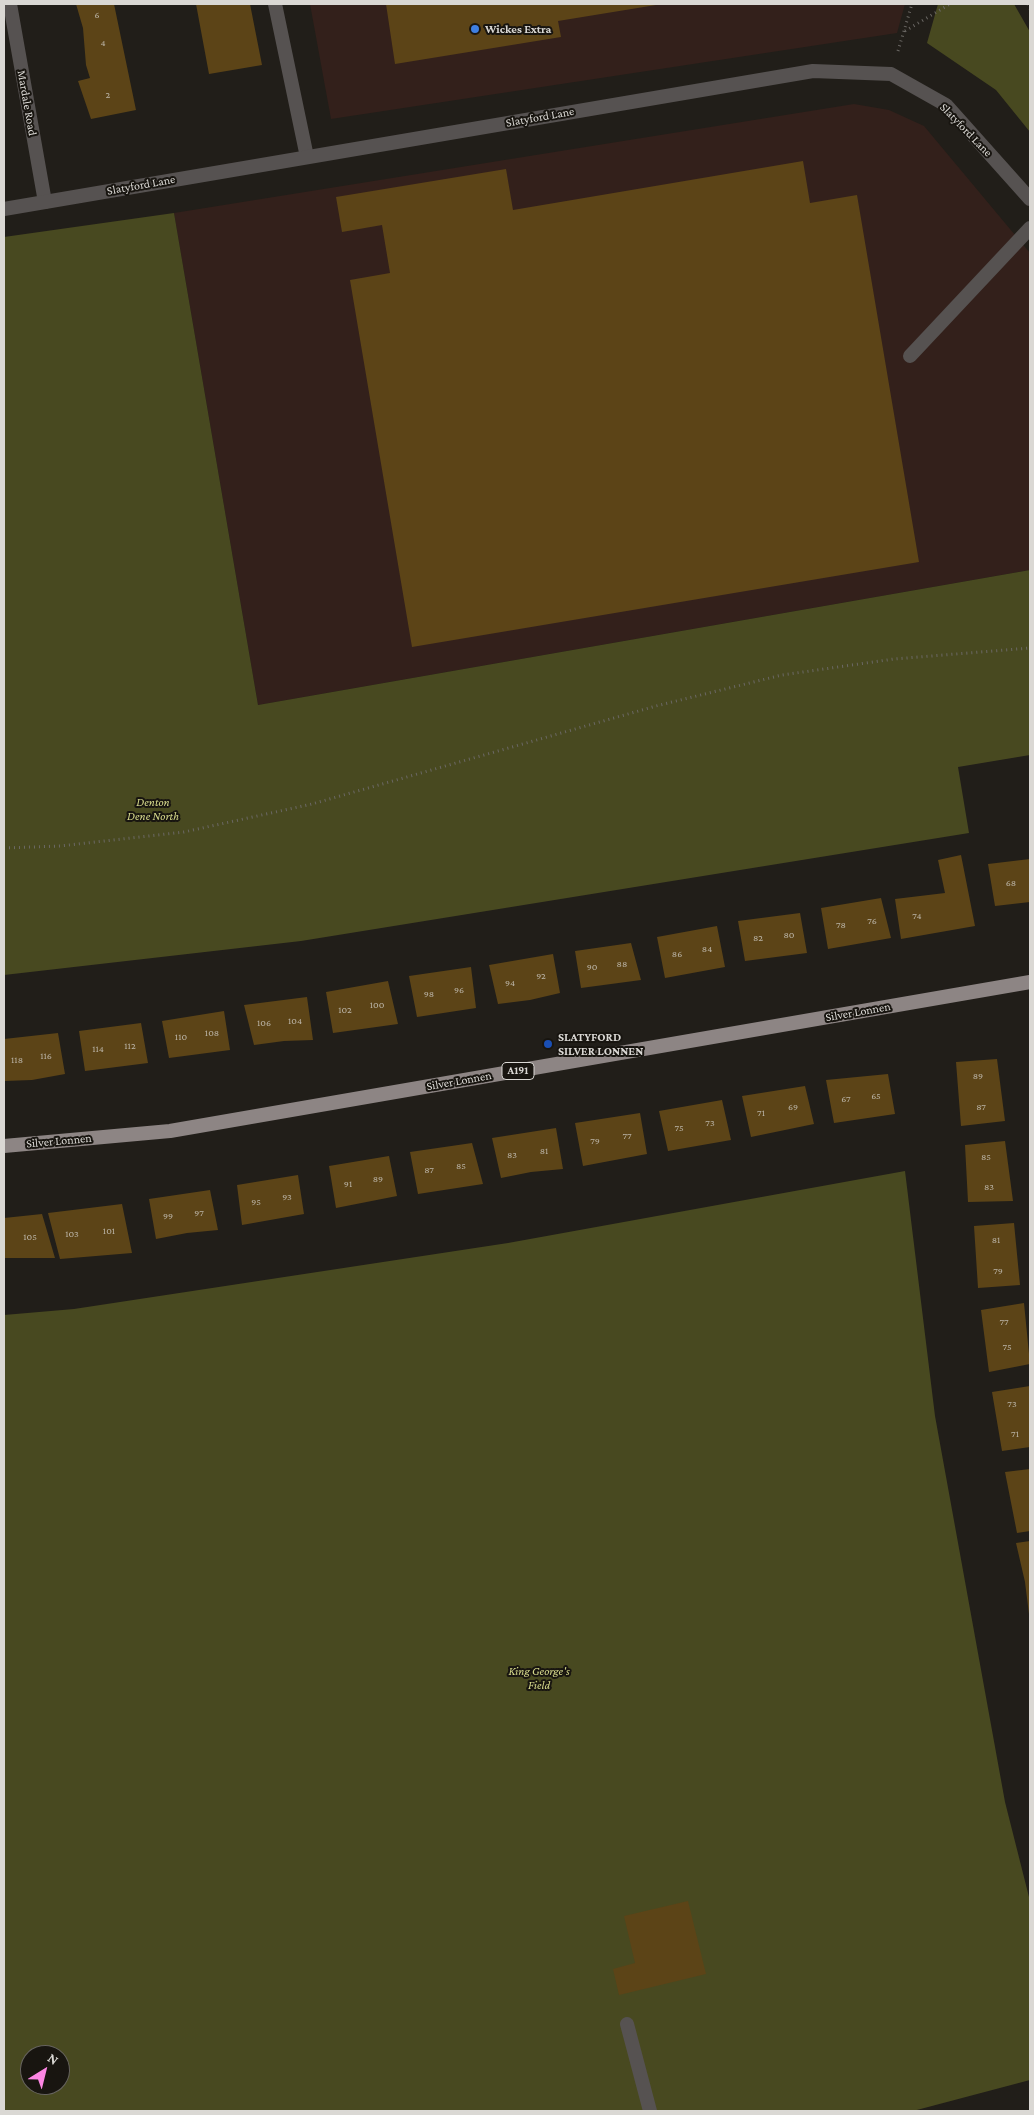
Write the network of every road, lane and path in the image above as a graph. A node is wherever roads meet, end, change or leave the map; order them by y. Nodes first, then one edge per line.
1 (10, 4) edge
2 (275, 4) edge
3 (912, 4) edge
4 (950, 4) edge
5 (1028, 4) edge
6 (1030, 9) edge
7 (905, 32) junction
8 (891, 74) junction
9 (307, 157) junction
10 (1030, 199) edge
11 (44, 202) junction
12 (4, 209) edge
13 (1030, 228) edge
14 (910, 356) dead end
15 (1030, 648) edge
16 (4, 848) edge
17 (1030, 982) edge
18 (4, 1146) edge
19 (627, 2024) dead end
20 (650, 2111) edge

1 - 11 street, Mardale Road
2 - 9 street
3 - 7 path
4 - 7 path
5 - 6 path
7 - 8 path
8 - 9 street, Slatyford Lane
8 - 10 street, Slatyford Lane
9 - 11 street, Slatyford Lane
11 - 12 street, Slatyford Lane
13 - 14 street
15 - 16 path
17 - 18 main road, Silver Lonnen / A191
19 - 20 street

